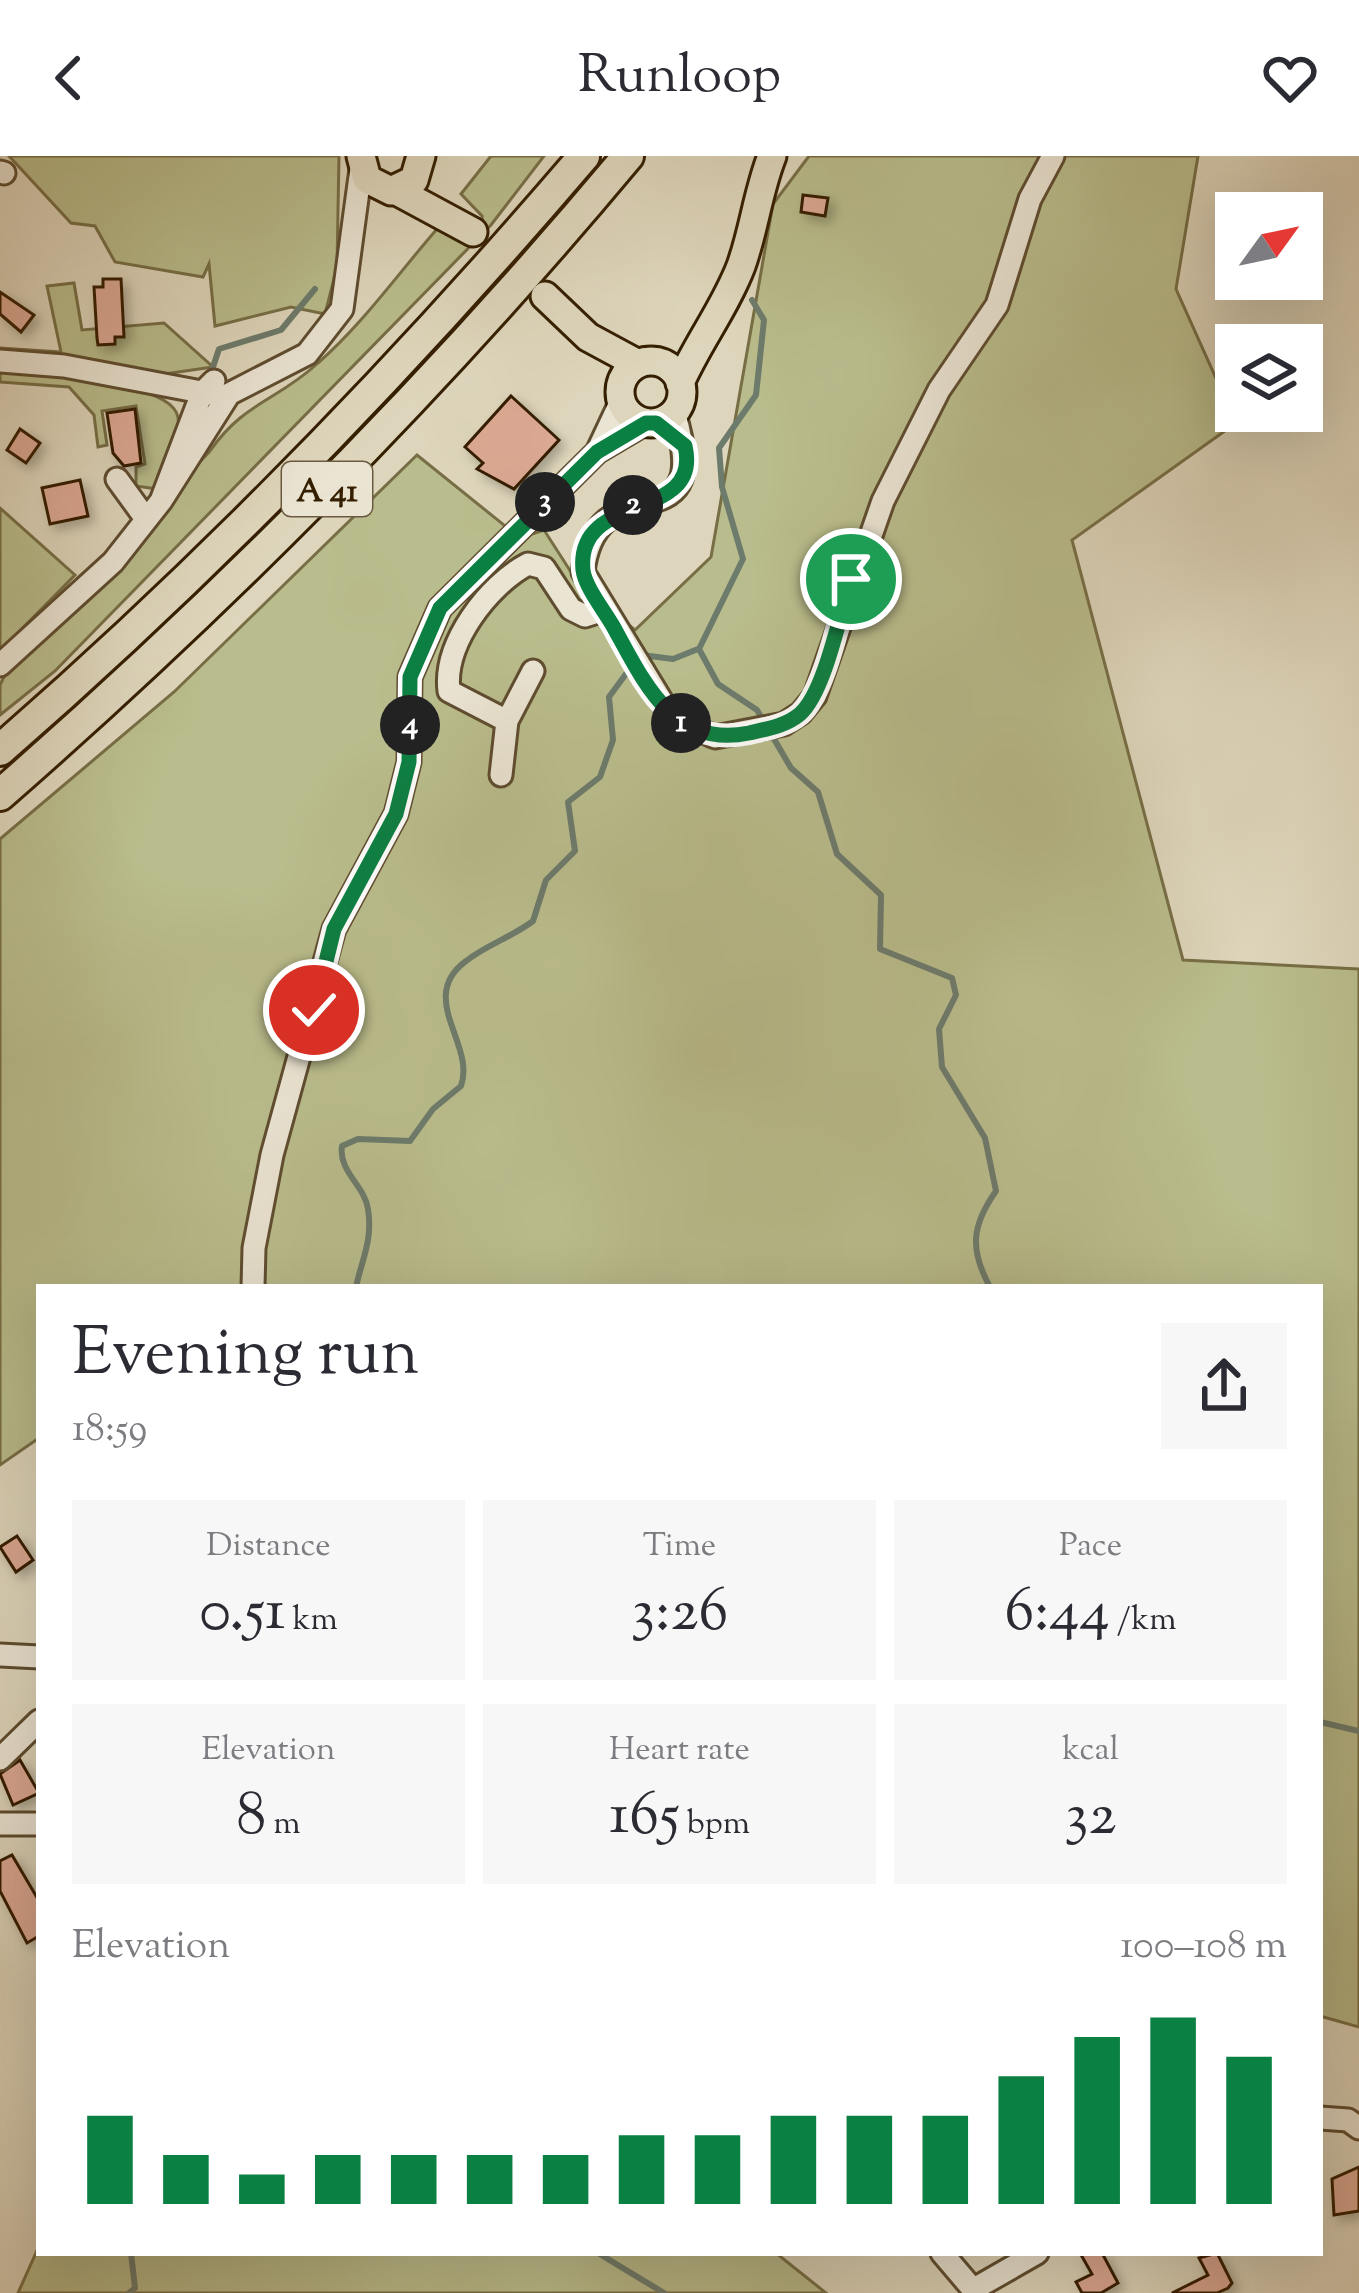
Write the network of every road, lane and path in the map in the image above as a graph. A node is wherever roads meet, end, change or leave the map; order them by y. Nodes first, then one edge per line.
1 (584, 156) edge
2 (628, 156) edge
3 (772, 156) edge
4 (1053, 156) edge
5 (422, 160) edge
6 (361, 162) edge
7 (394, 191) junction
8 (353, 223) junction
9 (545, 296) dead end
10 (699, 336) junction
11 (0, 361) edge
12 (634, 377) junction
13 (680, 383) junction
14 (215, 389) junction
15 (659, 419) junction
16 (597, 452) junction
17 (117, 479) dead end
18 (154, 510) junction
19 (604, 610) junction
20 (0, 665) edge
21 (533, 671) dead end
22 (508, 721) junction
23 (0, 750) edge
24 (501, 775) dead end
25 (0, 795) edge
26 (253, 1284) edge
27 (0, 1655) edge
28 (36, 1657) edge
29 (36, 1724) edge
30 (0, 1759) edge
31 (0, 1823) edge
32 (36, 1823) edge
33 (1323, 2118) edge
34 (1359, 2128) edge
35 (945, 2256) edge
36 (1032, 2256) edge
37 (975, 2291) edge

1 - 23 highway, A 41
2 - 25 highway, A 41
3 - 10 main road
4 - 19 street
5 - 7 main road
5 - 7 main road
6 - 7 main road
6 - 8 street
7 - 8 street
8 - 14 street
9 - 12 main road
10 - 12 main road
10 - 13 main road
11 - 14 street
12 - 13 main road
12 - 15 main road
12 - 16 street
13 - 15 main road
14 - 18 street
15 - 16 street
15 - 19 street
16 - 26 street
17 - 18 street
18 - 20 street
19 - 22 street
21 - 22 street
22 - 24 street
27 - 28 street
29 - 30 street
31 - 32 street
33 - 34 street
35 - 37 street
36 - 37 street

